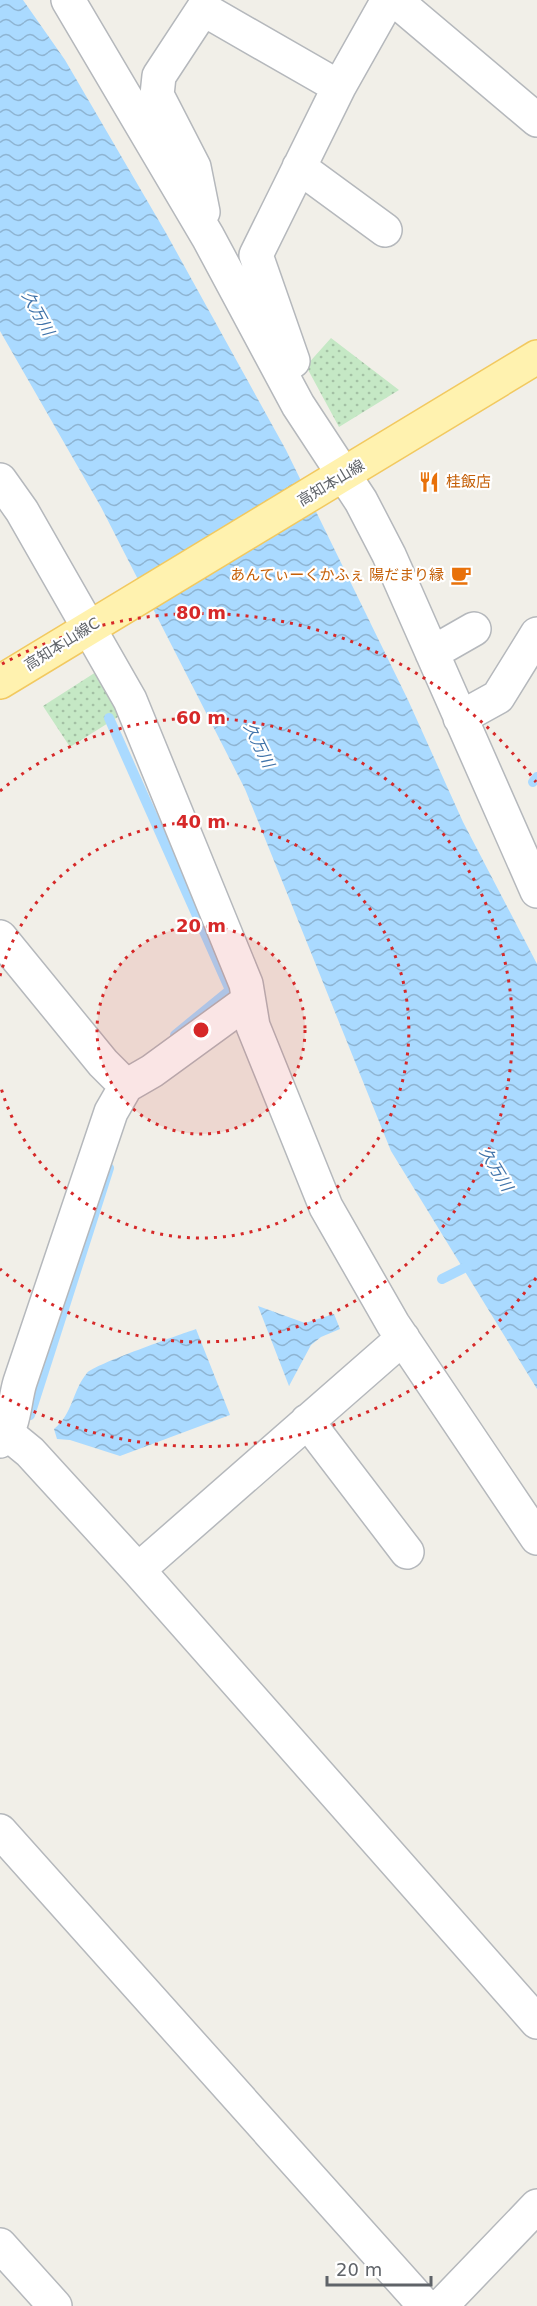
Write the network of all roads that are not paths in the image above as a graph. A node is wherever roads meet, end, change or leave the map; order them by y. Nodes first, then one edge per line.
1 (68, 0) edge
2 (388, 0) edge
3 (395, 0) edge
4 (339, 87) junction
5 (537, 120) edge
6 (299, 167) junction
7 (385, 230) dead end
8 (208, 237) junction
9 (537, 357) edge
10 (298, 405) junction
11 (0, 480) edge
12 (334, 481) junction
13 (124, 607) joint
14 (88, 627) junction
15 (474, 629) dead end
16 (537, 634) edge
17 (432, 653) junction
18 (0, 682) edge
19 (460, 718) junction
20 (530, 855) edge
21 (537, 891) edge
22 (0, 937) edge
23 (248, 1001) junction
24 (126, 1086) junction
25 (403, 1338) junction
26 (307, 1421) junction
27 (4, 1437) edge
28 (537, 1538) edge
29 (407, 1552) dead end
30 (138, 1570) junction
31 (0, 1832) edge
32 (537, 2022) edge
33 (537, 2206) edge
34 (0, 2245) edge
35 (55, 2306) edge
36 (425, 2306) edge
37 (441, 2306) edge

1 - 8 street
2 - 4 street
3 - 5 street
4 - 6 street
4 - 8 street
6 - 7 street
6 - 10 street
8 - 10 street
9 - 12 main road, 高知本山線
10 - 12 street
11 - 14 street
12 - 13 main road, 高知本山線
12 - 17 street
13 - 14 main road, 高知本山線C
14 - 18 main road, 高知本山線C
14 - 23 street
15 - 17 street
16 - 19 street
17 - 19 street
19 - 20 street
20 - 21 street
22 - 24 street
23 - 24 street
23 - 25 street
24 - 27 street
25 - 26 street
25 - 28 street
26 - 29 street
26 - 30 street
27 - 30 street
30 - 32 street
31 - 36 street
33 - 37 street
34 - 35 street

